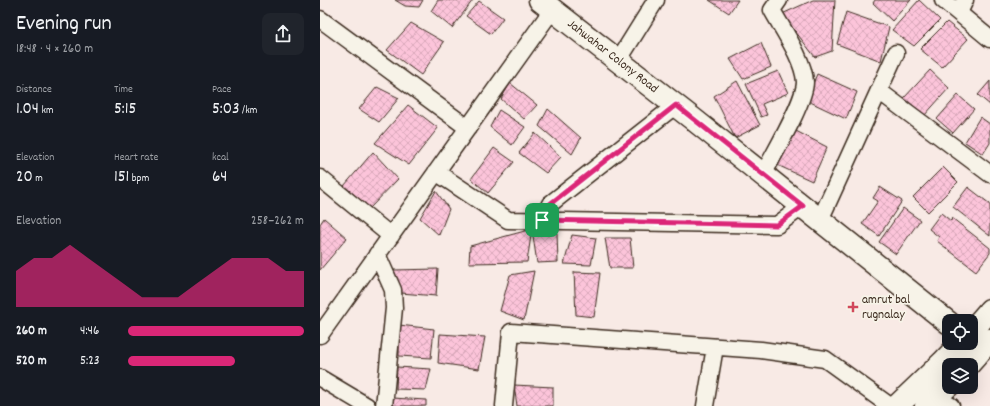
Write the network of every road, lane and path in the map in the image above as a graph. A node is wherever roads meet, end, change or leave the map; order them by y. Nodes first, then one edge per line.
1 (656, 0) edge
2 (779, 0) edge
3 (943, 0) edge
4 (546, 5) edge
5 (962, 6) edge
6 (322, 25) edge
7 (990, 39) edge
8 (896, 53) dead end
9 (618, 61) junction
10 (879, 91) junction
11 (676, 105) junction
12 (468, 128) junction
13 (436, 172) junction
14 (990, 174) edge
15 (763, 175) junction
16 (320, 178) edge
17 (803, 206) junction
18 (542, 220) junction
19 (820, 220) junction
20 (391, 236) junction
21 (377, 254) junction
22 (990, 310) edge
23 (942, 317) edge
24 (320, 335) edge
25 (978, 341) edge
26 (715, 347) junction
27 (958, 350) edge
28 (320, 378) edge
29 (936, 396) edge
30 (367, 406) edge
31 (384, 406) edge
32 (504, 406) edge
33 (705, 406) edge
34 (890, 406) edge
35 (897, 406) edge

1 - 9 street
2 - 15 street
3 - 5 street
4 - 9 street, Jahwahar Colony Road
4 - 12 street
5 - 7 street
6 - 12 street
8 - 10 street
9 - 11 street, Jahwahar Colony Road
10 - 14 street
10 - 19 street
11 - 15 street, Jahwahar Colony Road
11 - 18 street
12 - 13 street
13 - 18 street
13 - 20 street
15 - 17 street, Jahwahar Colony Road
16 - 20 street
17 - 18 street
17 - 19 street, Jahwahar Colony Road
19 - 23 street, Jahwahar Colony Road
20 - 21 street
21 - 24 street
21 - 31 street
22 - 25 street
26 - 32 street
26 - 33 street
26 - 34 street
27 - 29 street
28 - 30 street
29 - 35 street

